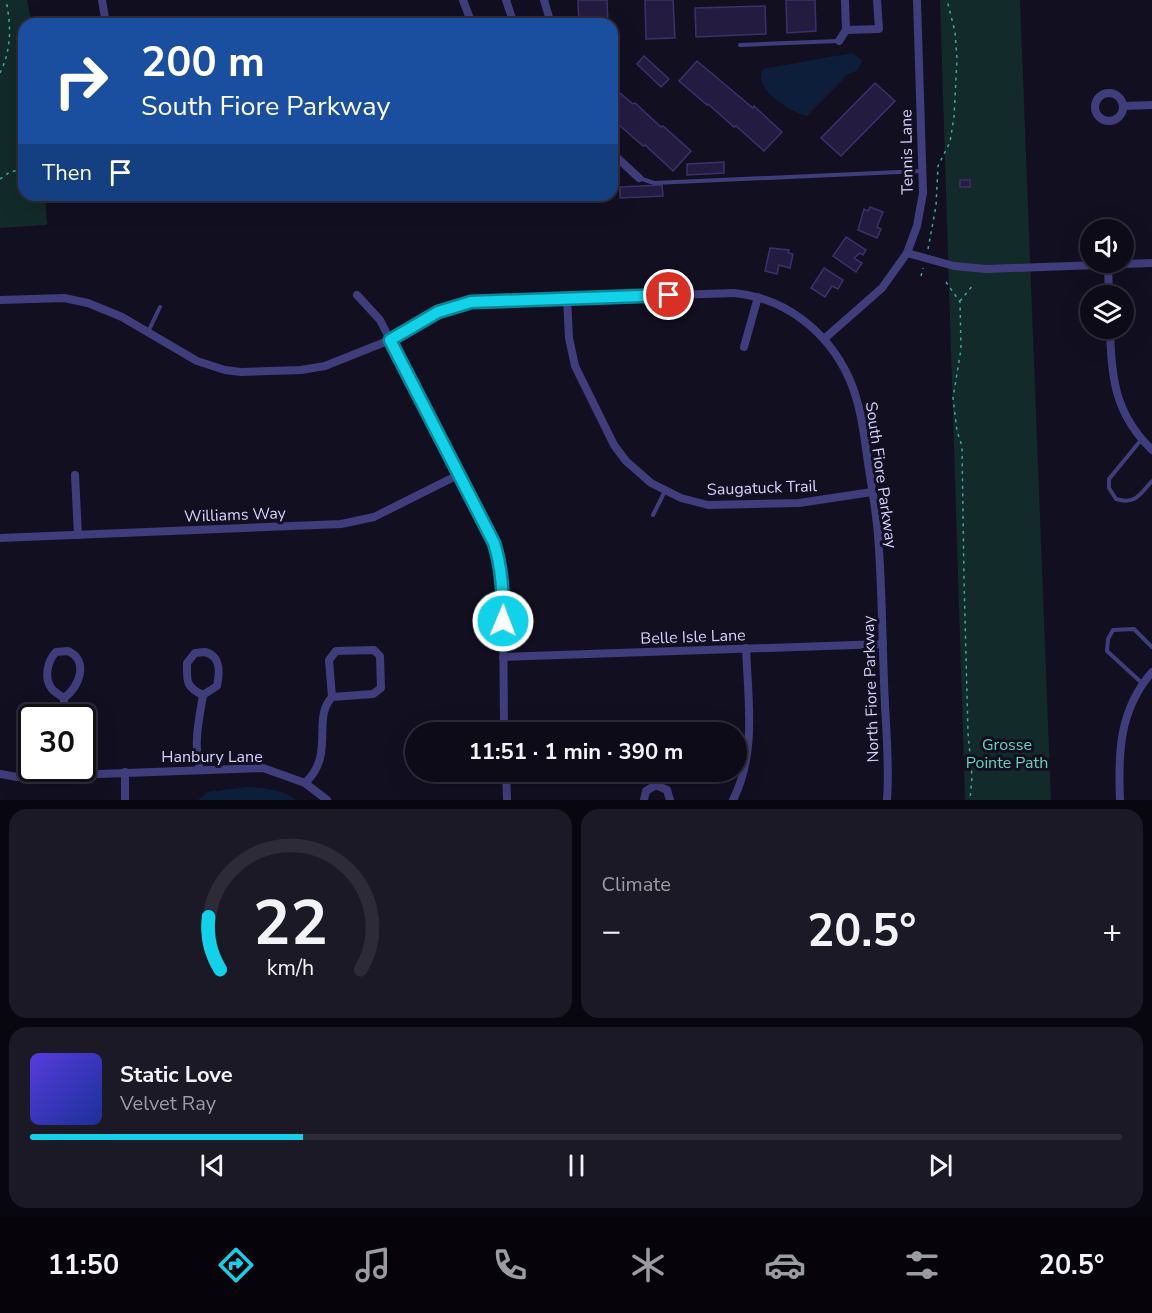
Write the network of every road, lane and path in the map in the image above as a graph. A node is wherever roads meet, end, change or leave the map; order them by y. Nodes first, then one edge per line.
1 (6, 0) edge
2 (102, 0) edge
3 (463, 0) edge
4 (506, 0) edge
5 (544, 0) edge
6 (845, 0) edge
7 (877, 0) edge
8 (917, 0) edge
9 (947, 0) edge
10 (105, 18) edge
11 (470, 18) edge
12 (512, 18) edge
13 (549, 18) edge
14 (846, 30) junction
15 (839, 40) joint
16 (740, 45) dead end
17 (0, 72) edge
18 (1152, 105) edge
19 (1123, 106) dead end
20 (618, 159) edge
21 (18, 170) edge
22 (922, 171) junction
23 (639, 178) joint
24 (0, 179) edge
25 (907, 253) junction
26 (926, 258) junction
27 (1152, 263) edge
28 (1134, 264) edge
29 (1080, 266) edge
30 (921, 276) dead end
31 (946, 282) dead end
32 (973, 285) dead end
33 (357, 295) dead end
34 (758, 297) junction
35 (567, 298) junction
36 (0, 300) edge
37 (960, 302) junction
38 (160, 307) dead end
39 (148, 333) junction
40 (824, 339) junction
41 (1110, 339) edge
42 (390, 340) junction
43 (744, 347) dead end
44 (1141, 440) junction
45 (1152, 450) edge
46 (460, 474) junction
47 (75, 476) dead end
48 (1152, 481) edge
49 (665, 491) junction
50 (872, 492) junction
51 (653, 514) dead end
52 (78, 536) junction
53 (0, 538) edge
54 (880, 577) joint
55 (883, 644) junction
56 (1152, 647) edge
57 (746, 648) junction
58 (503, 657) junction
59 (1152, 672) edge
60 (1143, 684) junction
61 (203, 695) junction
62 (332, 697) junction
63 (64, 698) junction
64 (64, 704) edge
65 (504, 722) edge
66 (200, 769) junction
67 (96, 772) edge
68 (125, 772) junction
69 (0, 774) edge
70 (18, 777) edge
71 (506, 782) edge
72 (305, 783) junction
73 (125, 800) edge
74 (327, 800) edge
75 (507, 800) edge
76 (644, 800) edge
77 (669, 800) edge
78 (733, 800) edge
79 (887, 800) edge
80 (970, 800) edge
81 (1120, 800) edge

1 - 17 path
2 - 10 street
3 - 11 street
4 - 12 street
5 - 13 street
6 - 14 street
7 - 14 street
8 - 22 street, Tennis Lane
9 - 26 path
14 - 15 street
15 - 16 lane
18 - 19 street
20 - 23 street
21 - 24 path
22 - 23 lane
22 - 25 street, Tennis Lane
25 - 26 street
25 - 40 street, Tennis Lane
26 - 29 street
26 - 30 path
27 - 28 street
31 - 37 path
32 - 37 path
33 - 42 street
34 - 35 street, South Fiore Parkway
34 - 40 street, South Fiore Parkway
34 - 43 street
35 - 42 street, South Fiore Parkway
35 - 49 street, Saugatuck Trail
36 - 39 street
37 - 80 path
38 - 39 lane
39 - 42 street
40 - 50 street, South Fiore Parkway
41 - 44 street
42 - 46 street
44 - 45 street
44 - 48 lane
46 - 52 street, Williams Way
46 - 58 street
47 - 52 street
49 - 50 street, Saugatuck Trail
49 - 51 lane
50 - 54 street, South Fiore Parkway
52 - 53 street, Williams Way
54 - 55 street, North Fiore Parkway
55 - 57 street, Belle Isle Lane
55 - 79 street, North Fiore Parkway
56 - 60 lane
57 - 58 street, Belle Isle Lane
57 - 78 street
58 - 65 street
59 - 60 street
60 - 81 street
61 - 61 street
61 - 66 street
62 - 62 street
62 - 72 street
63 - 63 street
63 - 64 street
66 - 68 street, Hanbury Lane
66 - 72 street, Hanbury Lane
67 - 68 street, Hanbury Lane
68 - 73 street
69 - 70 street, Hanbury Lane
71 - 75 street
72 - 74 street, Hanbury Lane
76 - 77 street

